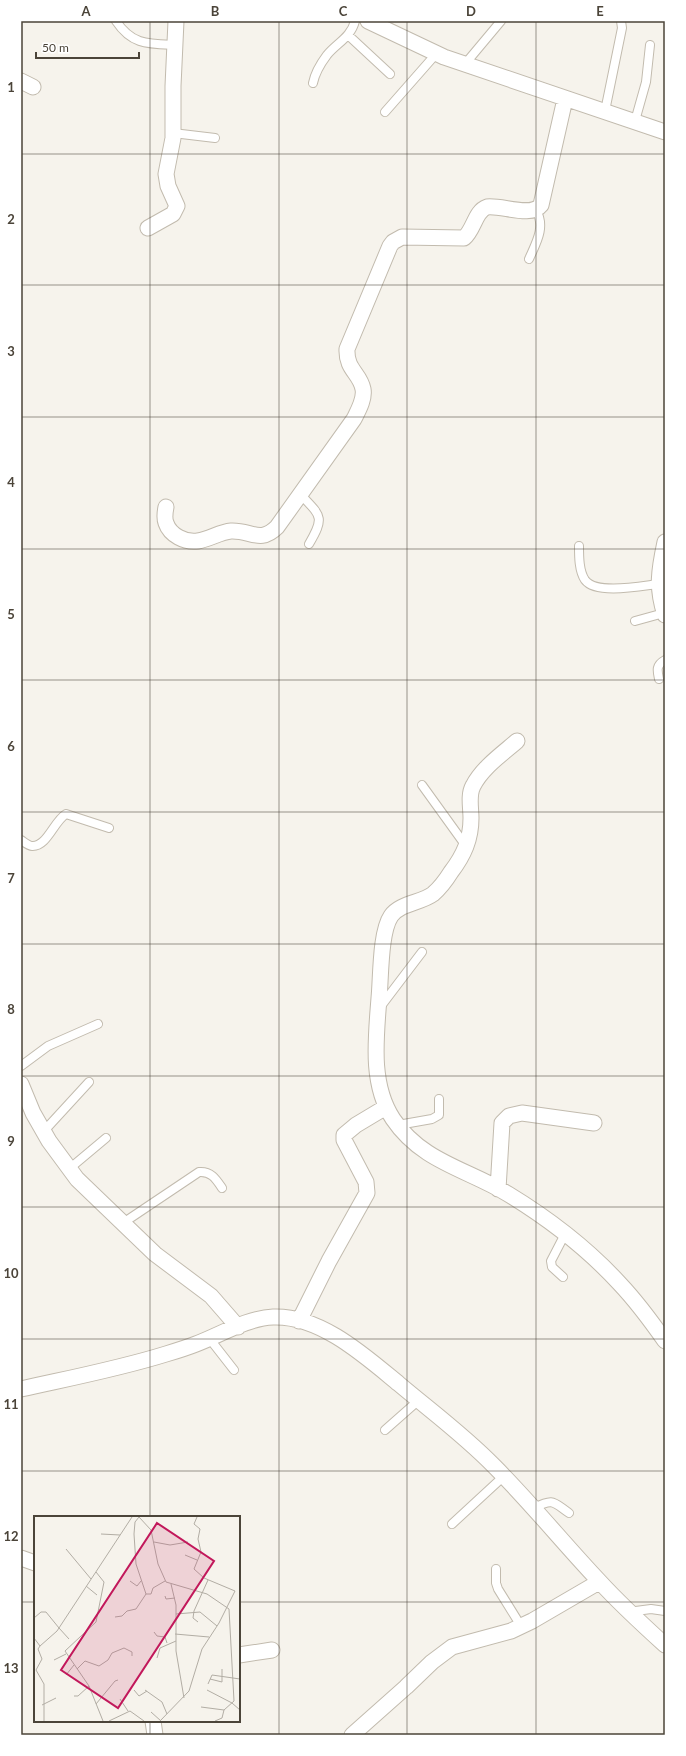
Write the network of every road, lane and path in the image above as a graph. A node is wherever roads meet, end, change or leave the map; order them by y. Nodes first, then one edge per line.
1 (116, 21) edge
2 (176, 21) edge
3 (355, 21) edge
4 (368, 21) edge
5 (502, 21) edge
6 (621, 21) edge
7 (348, 35) junction
8 (174, 45) junction
9 (650, 46) dead end
10 (436, 54) junction
11 (465, 64) junction
12 (390, 74) dead end
13 (313, 83) dead end
14 (565, 99) junction
15 (605, 111) junction
16 (385, 112) dead end
17 (635, 122) junction
18 (665, 132) edge
19 (173, 133) junction
20 (215, 138) dead end
21 (536, 210) junction
22 (148, 228) dead end
23 (529, 259) dead end
24 (301, 495) junction
25 (166, 507) dead end
26 (665, 542) edge
27 (309, 544) dead end
28 (579, 546) dead end
29 (658, 584) junction
30 (665, 614) edge
31 (635, 621) dead end
32 (665, 660) edge
33 (659, 679) dead end
34 (517, 741) dead end
35 (422, 785) dead end
36 (109, 828) dead end
37 (21, 840) edge
38 (467, 847) junction
39 (422, 952) dead end
40 (378, 1010) junction
41 (98, 1024) dead end
42 (21, 1066) edge
43 (89, 1082) dead end
44 (23, 1094) edge
45 (439, 1099) dead end
46 (386, 1107) junction
47 (594, 1123) dead end
48 (398, 1125) junction
49 (44, 1131) junction
50 (106, 1138) dead end
51 (69, 1169) junction
52 (222, 1188) dead end
53 (498, 1189) junction
54 (123, 1223) junction
55 (565, 1234) junction
56 (563, 1277) dead end
57 (299, 1321) junction
58 (238, 1327) junction
59 (209, 1338) junction
60 (665, 1340) edge
61 (234, 1370) dead end
62 (21, 1389) edge
63 (418, 1400) junction
64 (385, 1430) dead end
65 (504, 1476) junction
66 (534, 1508) junction
67 (569, 1513) dead end
68 (452, 1524) dead end
69 (21, 1558) edge
70 (34, 1563) edge
71 (496, 1569) dead end
72 (600, 1582) junction
73 (665, 1611) edge
74 (628, 1612) junction
75 (522, 1626) junction
76 (665, 1645) edge
77 (272, 1650) dead end
78 (240, 1655) edge
79 (153, 1722) edge
80 (156, 1735) edge
81 (352, 1735) edge

1 - 8 lane
2 - 8 street
3 - 7 lane
4 - 10 street
5 - 11 lane
6 - 15 lane
7 - 12 lane
7 - 13 lane
8 - 19 street
9 - 17 lane
10 - 11 street
10 - 16 lane
11 - 14 street
14 - 15 street
14 - 21 street
15 - 17 street
17 - 18 street
19 - 20 lane
19 - 22 street
21 - 23 lane
21 - 24 street
24 - 25 street
24 - 27 lane
26 - 29 street
28 - 29 lane
29 - 30 street
30 - 31 lane
32 - 33 lane
34 - 38 street
35 - 38 lane
36 - 37 lane
38 - 40 street
39 - 40 lane
40 - 46 street
41 - 42 lane
43 - 49 lane
44 - 49 street
45 - 48 lane
46 - 48 street
46 - 57 street
47 - 53 street
48 - 53 street
49 - 51 street
50 - 51 lane
51 - 54 street
52 - 54 lane
53 - 55 street
54 - 58 street
55 - 56 lane
55 - 60 street
57 - 58 street
57 - 63 street
58 - 59 street
59 - 61 lane
59 - 62 street
63 - 64 lane
63 - 65 street
65 - 66 street
65 - 68 lane
66 - 67 lane
66 - 72 street
69 - 70 street
71 - 75 lane
72 - 74 street
72 - 75 street
73 - 74 lane
74 - 76 street
75 - 81 street
77 - 78 street
79 - 80 street

